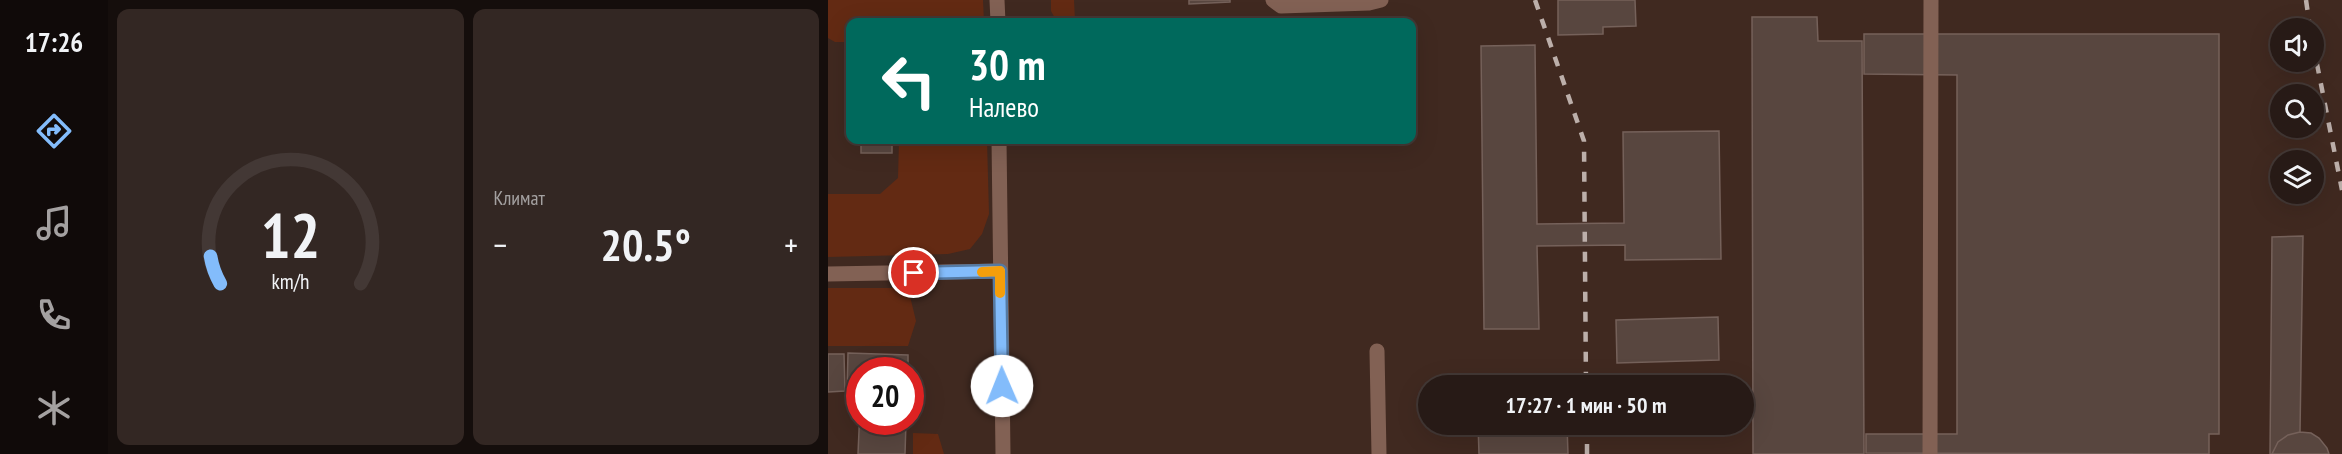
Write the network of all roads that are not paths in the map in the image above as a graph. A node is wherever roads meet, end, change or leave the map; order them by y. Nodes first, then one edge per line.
1 (998, 0) edge
2 (1273, 0) edge
3 (1381, 0) edge
4 (1931, 0) edge
5 (998, 18) edge
6 (999, 144) edge
7 (1000, 271) junction
8 (828, 274) edge
9 (1377, 351) dead end
10 (1003, 454) edge
11 (1379, 454) edge
12 (1930, 454) edge

1 - 5 lane
2 - 3 lane
4 - 12 lane
6 - 7 lane
7 - 8 lane
7 - 10 lane
9 - 11 lane

